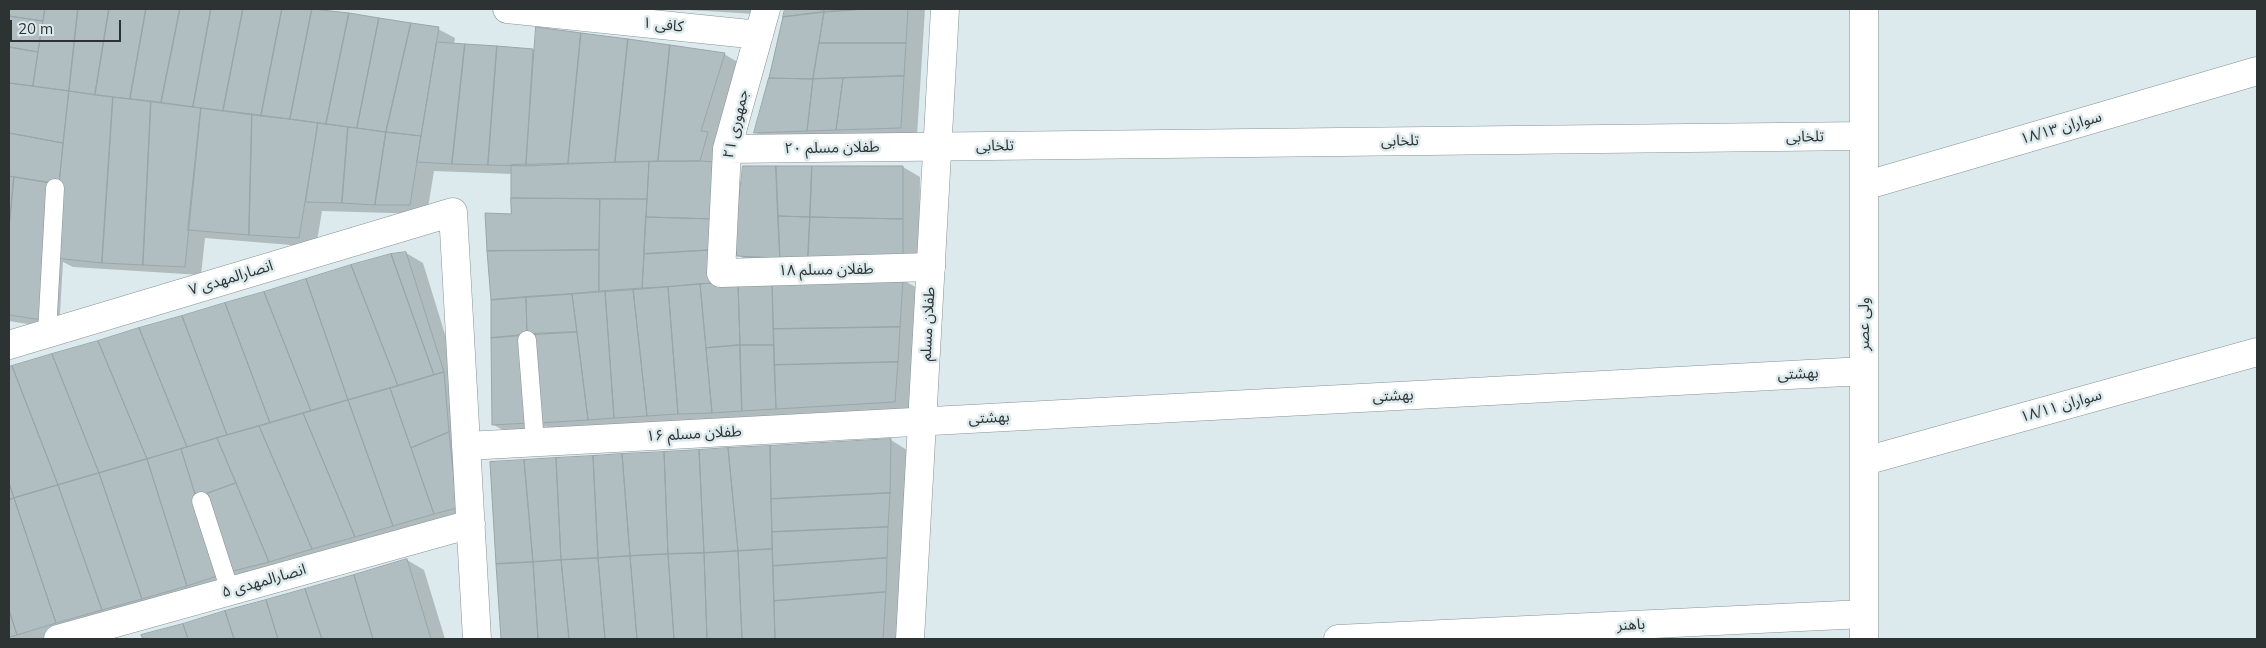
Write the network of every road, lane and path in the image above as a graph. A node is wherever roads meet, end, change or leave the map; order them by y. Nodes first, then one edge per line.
1 (507, 9) edge
2 (766, 9) edge
3 (945, 9) edge
4 (1864, 9) edge
5 (759, 35) junction
6 (2257, 71) edge
7 (1864, 136) junction
8 (937, 146) junction
9 (728, 149) junction
10 (1864, 186) junction
11 (55, 188) dead end
12 (931, 268) junction
13 (721, 273) joint
14 (47, 333) junction
15 (527, 340) dead end
16 (9, 344) edge
17 (2257, 352) edge
18 (1864, 371) junction
19 (922, 422) junction
20 (535, 442) junction
21 (466, 446) junction
22 (1865, 461) junction
23 (201, 501) dead end
24 (471, 524) junction
25 (230, 591) junction
26 (1864, 626) edge
27 (58, 639) edge
28 (477, 639) edge
29 (910, 639) edge
30 (1338, 639) edge

1 - 5 street, کافی ۱
2 - 5 street, جمهوری ۲۱
3 - 8 street, طفلان مسلم
4 - 7 street, ولی عصر
5 - 9 street, جمهوری ۲۱
6 - 10 street, سواران ۱۸/۱۳
7 - 8 street, تلخابی
7 - 10 street, ولی عصر
8 - 9 street, طفلان مسلم ۲۰
8 - 12 street, طفلان مسلم
9 - 13 street, جمهوری ۲۱
10 - 18 street, ولی عصر
11 - 14 lane
12 - 13 street, طفلان مسلم ۱۸
12 - 19 street, طفلان مسلم
14 - 16 street, انصارالمهدی ۷
14 - 21 street, انصارالمهدی ۷
15 - 20 lane
17 - 22 street, سواران ۱۸/۱۱
18 - 19 street, بهشتی
18 - 22 street, ولی عصر
19 - 20 street, طفلان مسلم ۱۶
19 - 29 street, طفلان مسلم
20 - 21 street, طفلان مسلم ۱۶
21 - 24 street
22 - 26 street, ولی عصر
23 - 25 lane
24 - 25 street, انصارالمهدی ۵
24 - 28 street
25 - 27 street, انصارالمهدی ۵
26 - 30 street, باهنر

